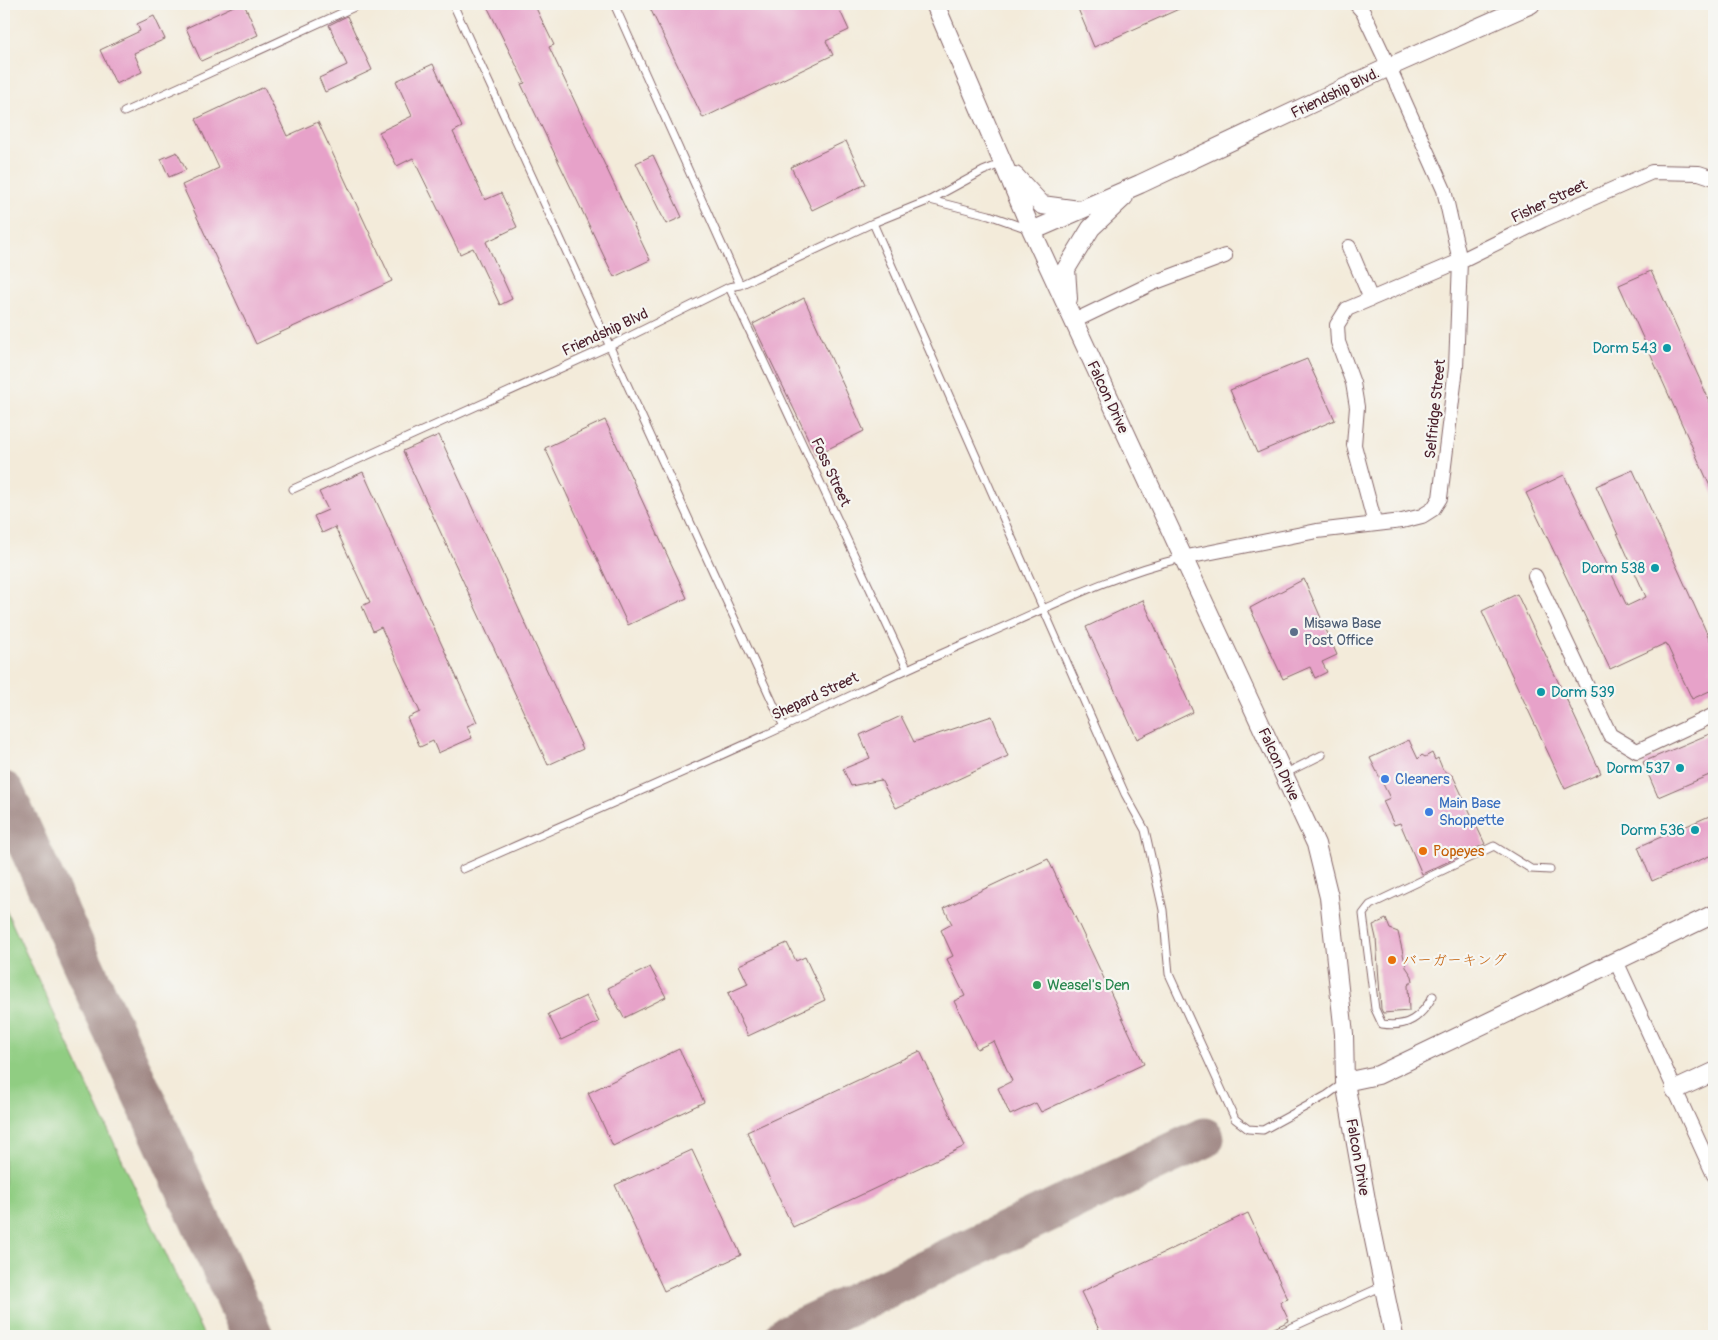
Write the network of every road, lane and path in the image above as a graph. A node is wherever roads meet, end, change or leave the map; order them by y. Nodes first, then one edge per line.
1 (361, 4) edge
2 (453, 4) edge
3 (614, 4) edge
4 (935, 4) edge
5 (1356, 4) edge
6 (1531, 4) edge
7 (1389, 67) junction
8 (124, 112) dead end
9 (1003, 162) junction
10 (1714, 178) edge
11 (1140, 184) junction
12 (930, 200) junction
13 (1078, 210) junction
14 (874, 223) junction
15 (1032, 231) junction
16 (1349, 247) dead end
17 (1224, 256) dead end
18 (1460, 261) junction
19 (740, 285) junction
20 (729, 287) junction
21 (1371, 299) junction
22 (1071, 315) junction
23 (610, 346) junction
24 (293, 490) dead end
25 (1375, 524) junction
26 (1182, 558) junction
27 (1535, 576) dead end
28 (1046, 610) junction
29 (907, 668) junction
30 (1714, 715) edge
31 (784, 727) junction
32 (1322, 756) dead end
33 (1284, 774) junction
34 (462, 869) dead end
35 (1550, 870) dead end
36 (1714, 914) edge
37 (1616, 961) junction
38 (1433, 996) dead end
39 (1714, 1072) edge
40 (1345, 1082) junction
41 (1675, 1090) junction
42 (1714, 1175) edge
43 (1383, 1286) junction
44 (1273, 1336) edge
45 (1394, 1336) edge

1 - 8 lane
2 - 23 lane
3 - 19 lane
4 - 9 street
5 - 7 street, Selfridge Street
6 - 7 street, Friendship Blvd.
7 - 11 street, Friendship Blvd.
7 - 18 street, Selfridge Street
9 - 12 lane, Friendship Blvd
9 - 13 street
9 - 15 street, Falcon Drive
10 - 18 street, Fisher Street
11 - 13 street, Friendship Blvd.
11 - 22 street, Friendship Blvd.
12 - 14 lane, Friendship Blvd
12 - 15 lane
13 - 15 street, Friendship Blvd.
14 - 19 lane, Friendship Blvd
14 - 28 lane
15 - 22 street, Falcon Drive
16 - 21 street
17 - 22 street
18 - 21 street, Fisher Street
18 - 25 street, Selfridge Street
19 - 20 lane, Friendship Blvd
20 - 23 lane, Friendship Blvd
20 - 29 lane, Foss Street
21 - 25 street, Fisher Street
22 - 26 street, Falcon Drive
23 - 24 lane, Friendship Blvd
23 - 31 lane
25 - 26 street, Selfridge Street
26 - 28 lane, Shepard Street
26 - 33 street, Falcon Drive
27 - 30 street
28 - 29 lane, Shepard Street
28 - 40 lane
29 - 31 lane, Shepard Street
31 - 34 lane, Shepard Street
32 - 33 lane
33 - 40 street, Falcon Drive
35 - 38 lane
36 - 37 street
37 - 40 street
37 - 41 street
39 - 41 street
40 - 43 street, Falcon Drive
41 - 42 street
43 - 44 lane
43 - 45 street, Falcon Drive

